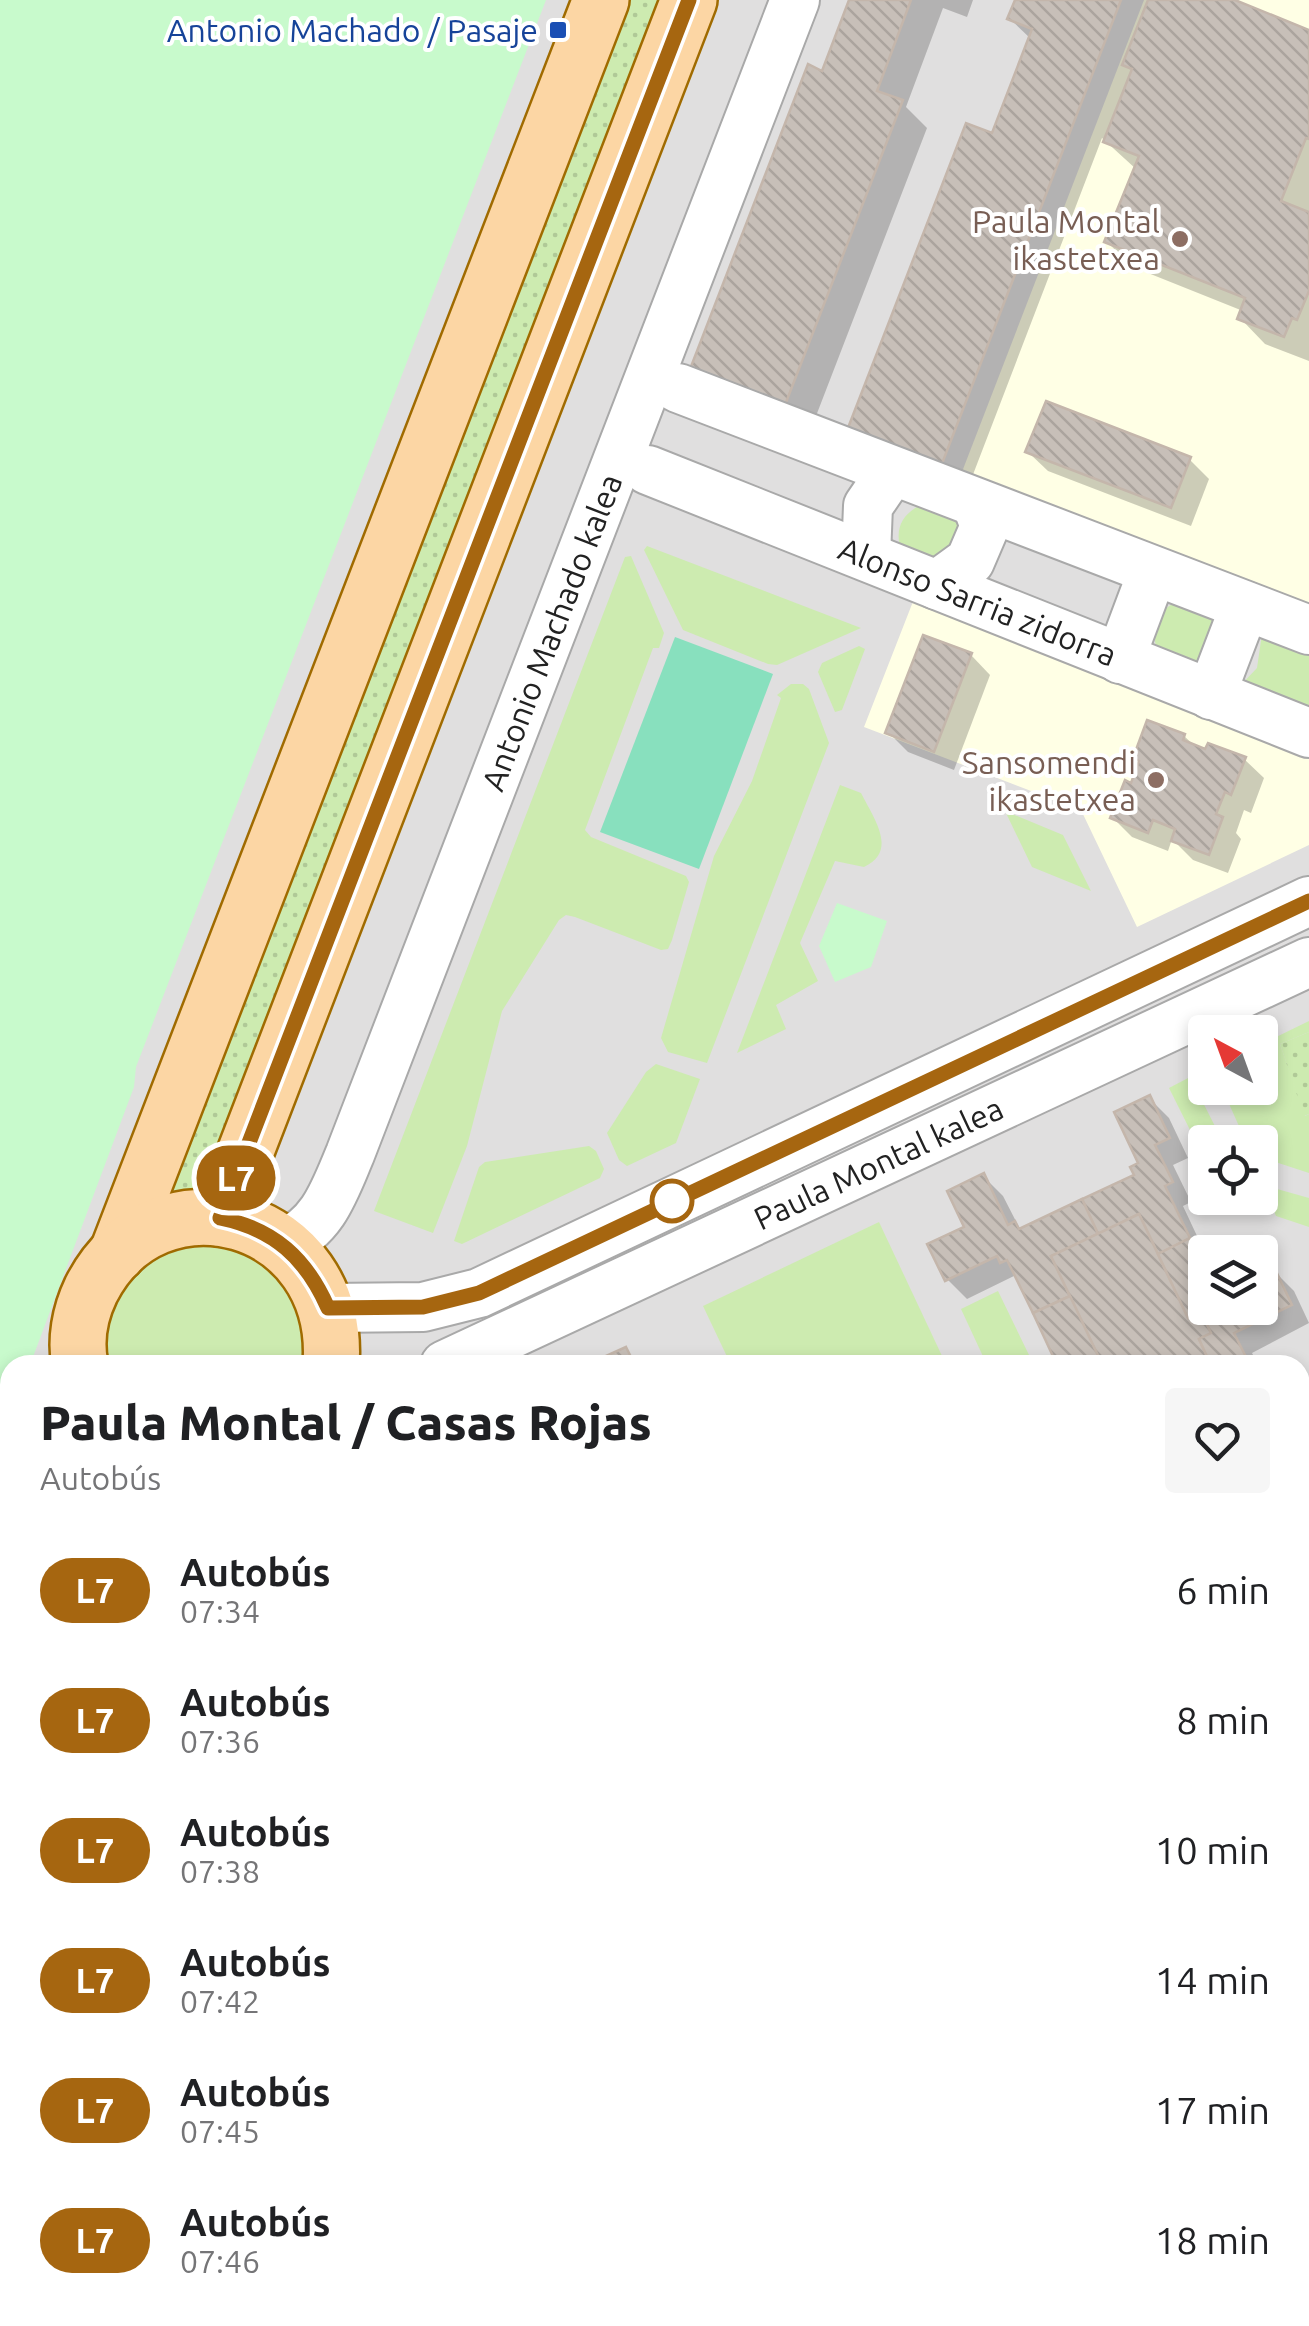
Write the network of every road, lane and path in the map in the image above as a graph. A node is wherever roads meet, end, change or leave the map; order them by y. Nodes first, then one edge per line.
1 (601, 0) edge
2 (688, 0) edge
3 (795, 0) edge
4 (678, 388) dead end
5 (648, 470) dead end
6 (892, 471) junction
7 (976, 503) junction
8 (866, 556) junction
9 (1153, 571) junction
10 (937, 585) junction
11 (1245, 606) junction
12 (1309, 630) edge
13 (1120, 658) junction
14 (1210, 695) junction
15 (1309, 733) edge
16 (1309, 901) edge
17 (1309, 962) edge
18 (220, 1218) junction
19 (283, 1244) junction
20 (116, 1254) junction
21 (328, 1308) junction
22 (78, 1355) edge
23 (332, 1355) edge
24 (466, 1355) edge

1 - 20 main road
2 - 18 main road
3 - 19 street, Antonio Machado kalea
4 - 6 street
5 - 8 street, Alonso Sarria zidorra
6 - 7 street
6 - 8 street
7 - 9 street
7 - 10 street
8 - 10 street, Alonso Sarria zidorra
9 - 11 street
9 - 13 street
10 - 13 street, Alonso Sarria zidorra
11 - 12 street
11 - 14 street
13 - 14 street, Alonso Sarria zidorra
14 - 15 street, Alonso Sarria zidorra
16 - 21 street, Paula Montal kalea
17 - 24 street, Paula Montal kalea
18 - 19 main road
18 - 20 main road
19 - 21 main road
20 - 22 main road
21 - 23 main road

